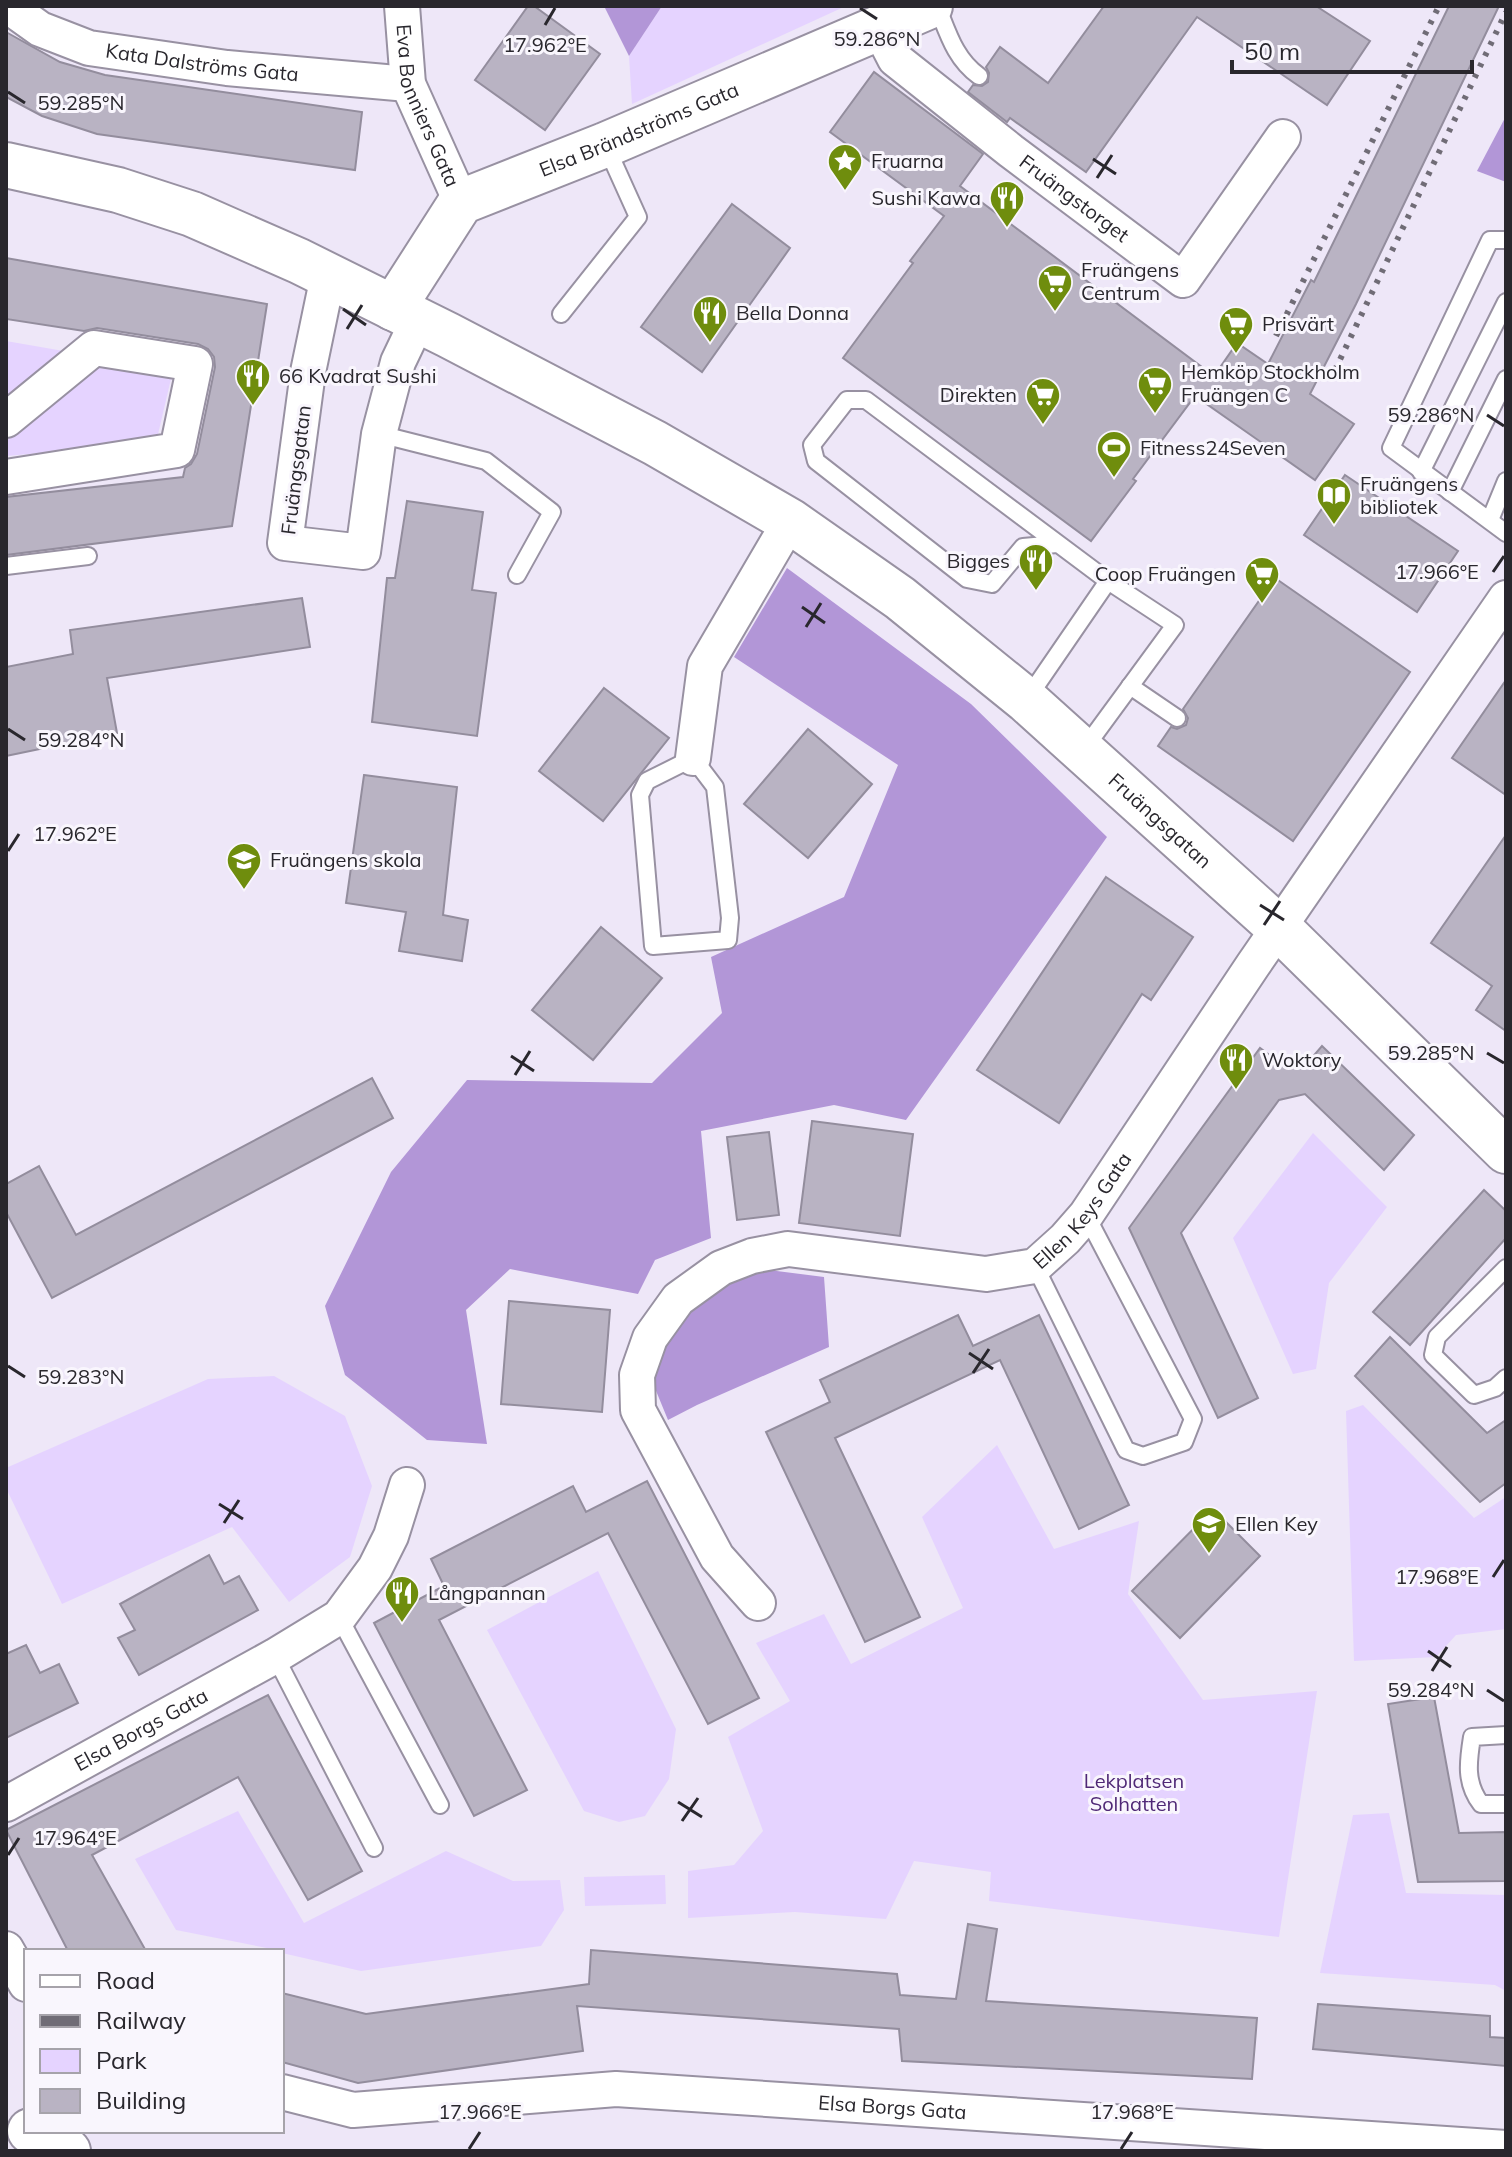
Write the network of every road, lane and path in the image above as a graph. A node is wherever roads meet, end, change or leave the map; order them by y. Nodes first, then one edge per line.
1 (8, 6) edge
2 (402, 6) edge
3 (930, 6) edge
4 (937, 6) edge
5 (879, 28) junction
6 (979, 76) dead end
7 (408, 84) junction
8 (1283, 137) dead end
9 (605, 145) junction
10 (6, 165) edge
11 (461, 202) junction
12 (1506, 240) edge
13 (328, 276) junction
14 (1506, 302) edge
15 (406, 314) junction
16 (561, 314) dead end
17 (1506, 379) edge
18 (6, 420) edge
19 (379, 434) junction
20 (1421, 472) junction
21 (6, 477) edge
22 (1506, 481) edge
23 (1450, 492) junction
24 (1490, 520) junction
25 (790, 521) junction
26 (1506, 533) edge
27 (1057, 544) junction
28 (88, 556) dead end
29 (6, 566) edge
30 (517, 575) dead end
31 (1108, 581) junction
32 (1506, 598) edge
33 (1130, 686) junction
34 (1026, 700) junction
35 (1177, 718) dead end
36 (1083, 751) junction
37 (693, 758) junction
38 (1279, 928) junction
39 (1506, 1151) edge
40 (1086, 1215) junction
41 (1035, 1266) junction
42 (1506, 1268) edge
43 (1506, 1378) edge
44 (407, 1485) dead end
45 (758, 1603) dead end
46 (339, 1617) junction
47 (275, 1656) junction
48 (1506, 1735) edge
49 (6, 1804) edge
50 (1506, 1804) edge
51 (440, 1805) dead end
52 (374, 1848) dead end
53 (6, 1949) edge
54 (24, 1980) edge
55 (284, 2093) edge
56 (6, 2118) edge
57 (24, 2128) edge
58 (34, 2133) edge
59 (1506, 2148) edge
60 (68, 2151) edge

1 - 7 street, Kata Dalströms Gata
2 - 7 street, Eva Bonniers Gata
3 - 5 street, Elsa Brändströms Gata
4 - 6 lane
5 - 8 street, Fruängstorget
5 - 9 street, Elsa Brändströms Gata
7 - 11 street, Eva Bonniers Gata
9 - 11 street, Elsa Brändströms Gata
9 - 16 lane
10 - 13 street, Fruängsgatan
11 - 15 street
12 - 20 lane
13 - 15 street, Fruängsgatan
13 - 19 street, Fruängsgatan
14 - 20 lane
15 - 19 street, Fruängsgatan
15 - 25 street, Fruängsgatan
17 - 23 lane
18 - 21 street
19 - 30 lane
20 - 23 lane
22 - 24 lane
23 - 24 lane
24 - 26 lane
25 - 34 street, Fruängsgatan
25 - 37 street
27 - 27 lane
27 - 31 lane
28 - 29 lane
31 - 33 lane
31 - 34 lane
32 - 38 street, Ellen Keys Gata
33 - 35 lane
33 - 36 lane
34 - 36 street, Fruängsgatan
36 - 38 street, Fruängsgatan
37 - 37 lane
38 - 39 street, Fruängsgatan
38 - 40 street, Ellen Keys Gata
40 - 41 street, Ellen Keys Gata
40 - 41 lane
41 - 45 street, Ellen Keys Gata
42 - 43 lane
44 - 46 street, Elsa Borgs Gata
46 - 47 street, Elsa Borgs Gata
46 - 51 lane
47 - 49 street, Elsa Borgs Gata
47 - 52 lane
48 - 50 lane
53 - 54 street
55 - 59 street, Elsa Borgs Gata
56 - 57 street
58 - 60 street

